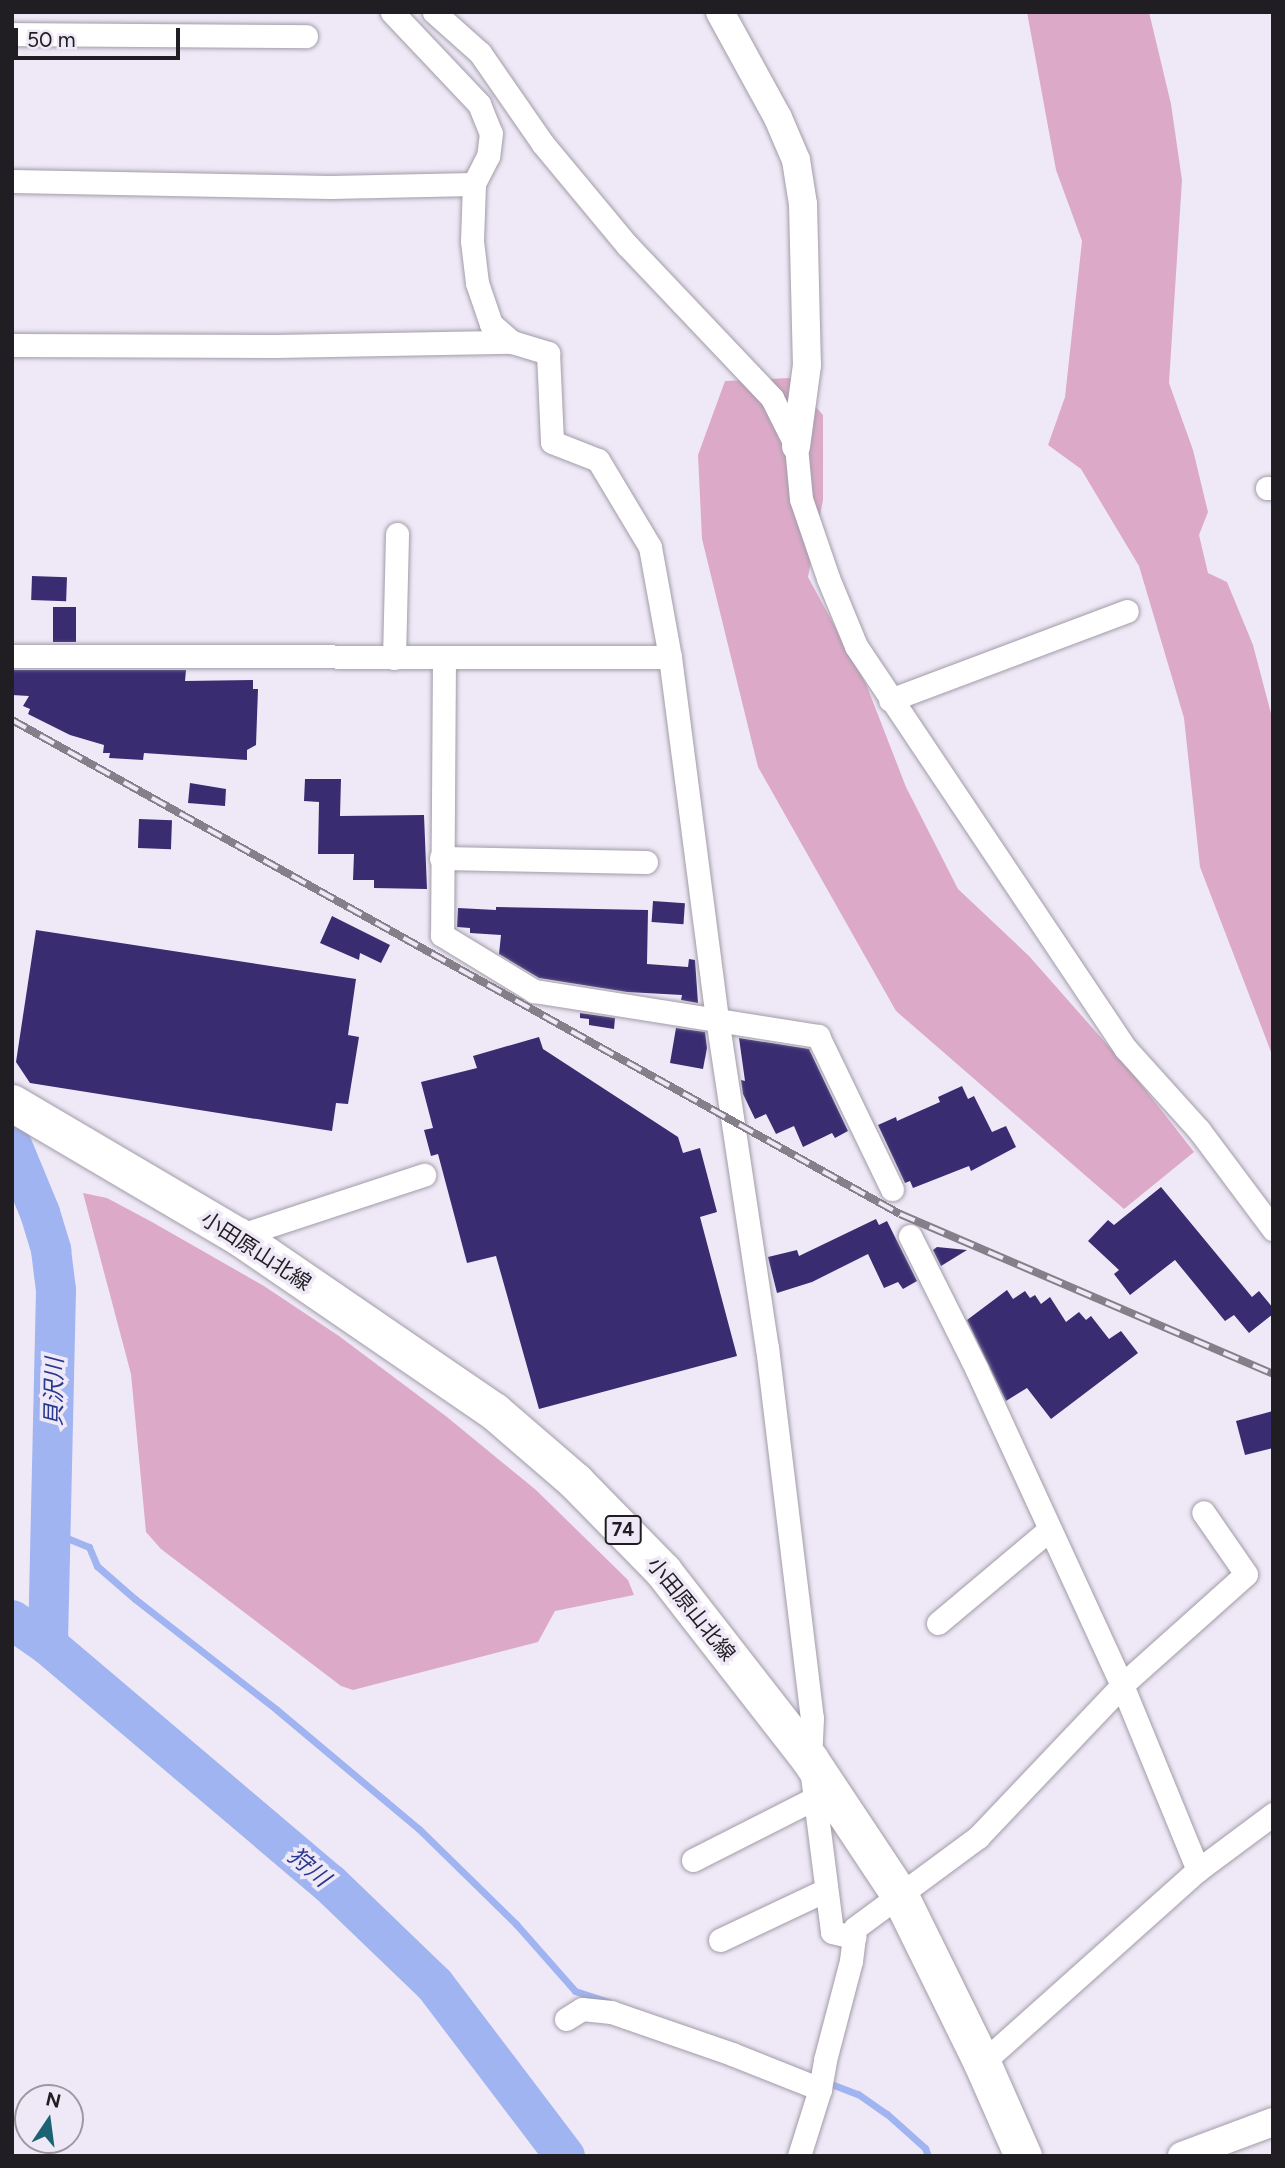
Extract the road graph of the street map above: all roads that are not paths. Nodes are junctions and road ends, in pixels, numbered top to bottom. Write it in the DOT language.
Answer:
graph roads {
  1 [pos="392,12"];
  2 [pos="434,12"];
  3 [pos="720,12"];
  4 [pos="12,34"];
  5 [pos="306,36"];
  6 [pos="12,181"];
  7 [pos="474,184"];
  8 [pos="512,342"];
  9 [pos="12,345"];
  10 [pos="796,446"];
  11 [pos="397,534"];
  12 [pos="1127,611"];
  13 [pos="12,656"];
  14 [pos="670,657"];
  15 [pos="394,658"];
  16 [pos="444,659"];
  17 [pos="890,700"];
  18 [pos="441,858"];
  19 [pos="646,862"];
  20 [pos="717,1018"];
  21 [pos="12,1103"];
  22 [pos="424,1175"];
  23 [pos="892,1189"];
  24 [pos="1273,1228"];
  25 [pos="238,1236"];
  26 [pos="910,1236"];
  27 [pos="1203,1512"];
  28 [pos="1050,1529"];
  29 [pos="937,1623"];
  30 [pos="1122,1685"];
  31 [pos="810,1760"];
  32 [pos="814,1798"];
  33 [pos="1273,1814"];
  34 [pos="693,1860"];
  35 [pos="1198,1870"];
  36 [pos="826,1890"];
  37 [pos="899,1894"];
  38 [pos="854,1937"];
  39 [pos="720,1940"];
  40 [pos="566,2019"];
  41 [pos="982,2063"];
  42 [pos="820,2090"];
  43 [pos="1273,2122"];
  44 [pos="799,2156"];
  45 [pos="1023,2156"];
  46 [pos="1182,2156"];
  1 -- 7 [label="street"];
  2 -- 10 [label="street"];
  3 -- 10 [label="street"];
  4 -- 5 [label="street"];
  6 -- 7 [label="street"];
  7 -- 8 [label="street"];
  8 -- 9 [label="street"];
  8 -- 14 [label="street"];
  10 -- 17 [label="street"];
  11 -- 15 [label="street"];
  12 -- 17 [label="street"];
  13 -- 15 [label="street"];
  14 -- 16 [label="street"];
  14 -- 20 [label="street"];
  15 -- 16 [label="street"];
  16 -- 18 [label="street"];
  17 -- 24 [label="street"];
  18 -- 19 [label="street"];
  18 -- 20 [label="street"];
  20 -- 23 [label="street"];
  20 -- 31 [label="street"];
  21 -- 25 [label="main road, 小田原山北線 / 74"];
  22 -- 25 [label="street"];
  25 -- 31 [label="main road, 小田原山北線 / 74"];
  26 -- 28 [label="street"];
  27 -- 30 [label="street"];
  28 -- 29 [label="street"];
  28 -- 30 [label="street"];
  30 -- 35 [label="street"];
  30 -- 37 [label="street"];
  31 -- 32 [label="street"];
  31 -- 37 [label="main road, 小田原山北線 / 74"];
  32 -- 34 [label="street"];
  32 -- 36 [label="street"];
  33 -- 35 [label="street"];
  35 -- 41 [label="street"];
  36 -- 38 [label="street"];
  36 -- 39 [label="street"];
  37 -- 38 [label="street"];
  37 -- 41 [label="main road, 小田原山北線 / 74"];
  38 -- 42 [label="street"];
  40 -- 42 [label="street"];
  41 -- 45 [label="main road, 小田原山北線 / 74"];
  42 -- 44 [label="street"];
  43 -- 46 [label="street"];
}
